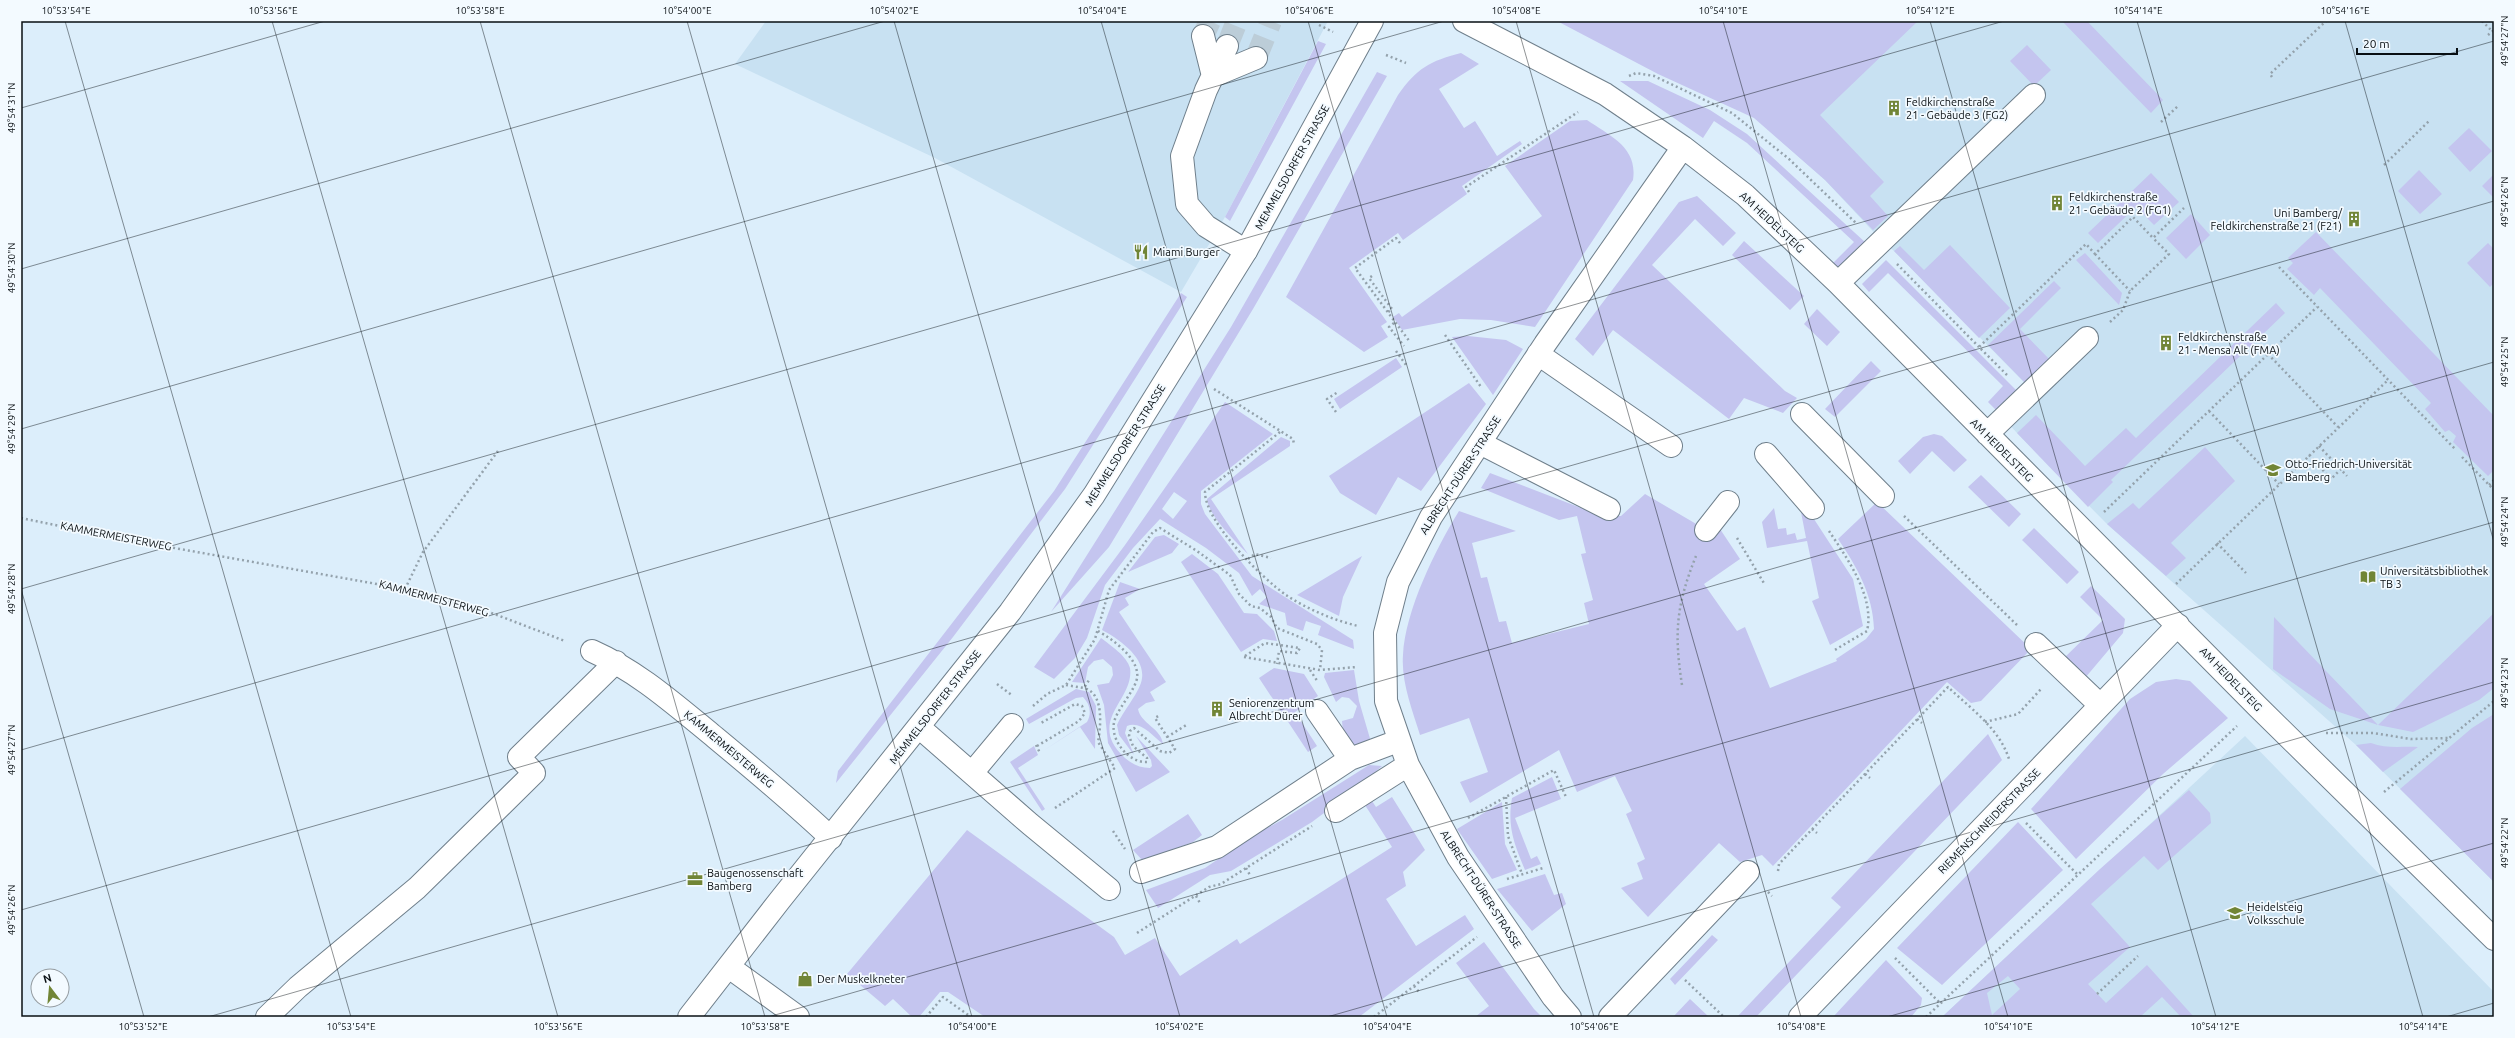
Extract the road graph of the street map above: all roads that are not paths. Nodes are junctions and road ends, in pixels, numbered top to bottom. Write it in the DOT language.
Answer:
graph roads {
  1 [pos="1372,21"];
  2 [pos="1464,21"];
  3 [pos="1203,36"];
  4 [pos="1227,46"];
  5 [pos="1256,58"];
  6 [pos="1213,76"];
  7 [pos="2034,95"];
  8 [pos="1683,147"];
  9 [pos="1246,251"];
  10 [pos="1838,283"];
  11 [pos="2087,338"];
  12 [pos="1538,354"];
  13 [pos="1802,414"];
  14 [pos="1987,434"];
  15 [pos="1480,443"];
  16 [pos="1671,446"];
  17 [pos="1766,454"];
  18 [pos="1883,496"];
  19 [pos="1724,507"];
  20 [pos="1812,508"];
  21 [pos="1608,509"];
  22 [pos="1706,530"];
  23 [pos="2178,625"];
  24 [pos="2036,644"];
  25 [pos="592,651"];
  26 [pos="616,662"];
  27 [pos="2100,705"];
  28 [pos="1318,711"];
  29 [pos="1012,725"];
  30 [pos="920,728"];
  31 [pos="1398,741"];
  32 [pos="1350,759"];
  33 [pos="1408,765"];
  34 [pos="972,773"];
  35 [pos="1336,810"];
  36 [pos="831,838"];
  37 [pos="1141,872"];
  38 [pos="1748,872"];
  39 [pos="1109,889"];
  40 [pos="2494,939"];
  41 [pos="729,967"];
  42 [pos="267,1017"];
  43 [pos="689,1017"];
  44 [pos="798,1017"];
  45 [pos="1570,1017"];
  46 [pos="1610,1017"];
  47 [pos="1800,1017"];
  1 -- 9 [label="street, MEMMELSDORFER STRASSE"];
  2 -- 8 [label="street, AM HEIDELSTEIG"];
  3 -- 6 [label="street"];
  4 -- 6 [label="street"];
  5 -- 6 [label="street"];
  6 -- 9 [label="street"];
  7 -- 10 [label="street"];
  8 -- 10 [label="street, AM HEIDELSTEIG"];
  8 -- 12 [label="street, ALBRECHT-DÜRER-STRASSE"];
  9 -- 30 [label="street, MEMMELSDORFER STRASSE"];
  10 -- 14 [label="street, AM HEIDELSTEIG"];
  11 -- 14 [label="street"];
  12 -- 15 [label="street, ALBRECHT-DÜRER-STRASSE"];
  12 -- 16 [label="street"];
  13 -- 18 [label="street"];
  14 -- 23 [label="street, AM HEIDELSTEIG"];
  15 -- 21 [label="street"];
  15 -- 31 [label="street, ALBRECHT-DÜRER-STRASSE"];
  17 -- 20 [label="street"];
  19 -- 22 [label="street"];
  23 -- 27 [label="street, RIEMENSCHNEIDERSTRASSE"];
  23 -- 40 [label="street, AM HEIDELSTEIG"];
  24 -- 27 [label="street"];
  25 -- 26 [label="street, KAMMERMEISTERWEG"];
  26 -- 36 [label="street, KAMMERMEISTERWEG"];
  26 -- 42 [label="street"];
  27 -- 47 [label="street, RIEMENSCHNEIDERSTRASSE"];
  28 -- 32 [label="street"];
  29 -- 34 [label="street"];
  30 -- 34 [label="street"];
  30 -- 36 [label="street, MEMMELSDORFER STRASSE"];
  31 -- 32 [label="street"];
  31 -- 33 [label="street, ALBRECHT-DÜRER-STRASSE"];
  32 -- 37 [label="street"];
  33 -- 35 [label="street"];
  33 -- 45 [label="street, ALBRECHT-DÜRER-STRASSE"];
  34 -- 39 [label="street"];
  36 -- 41 [label="street, MEMMELSDORFER STRASSE"];
  38 -- 46 [label="street"];
  41 -- 43 [label="street, MEMMELSDORFER STRASSE"];
  41 -- 44 [label="street"];
}
